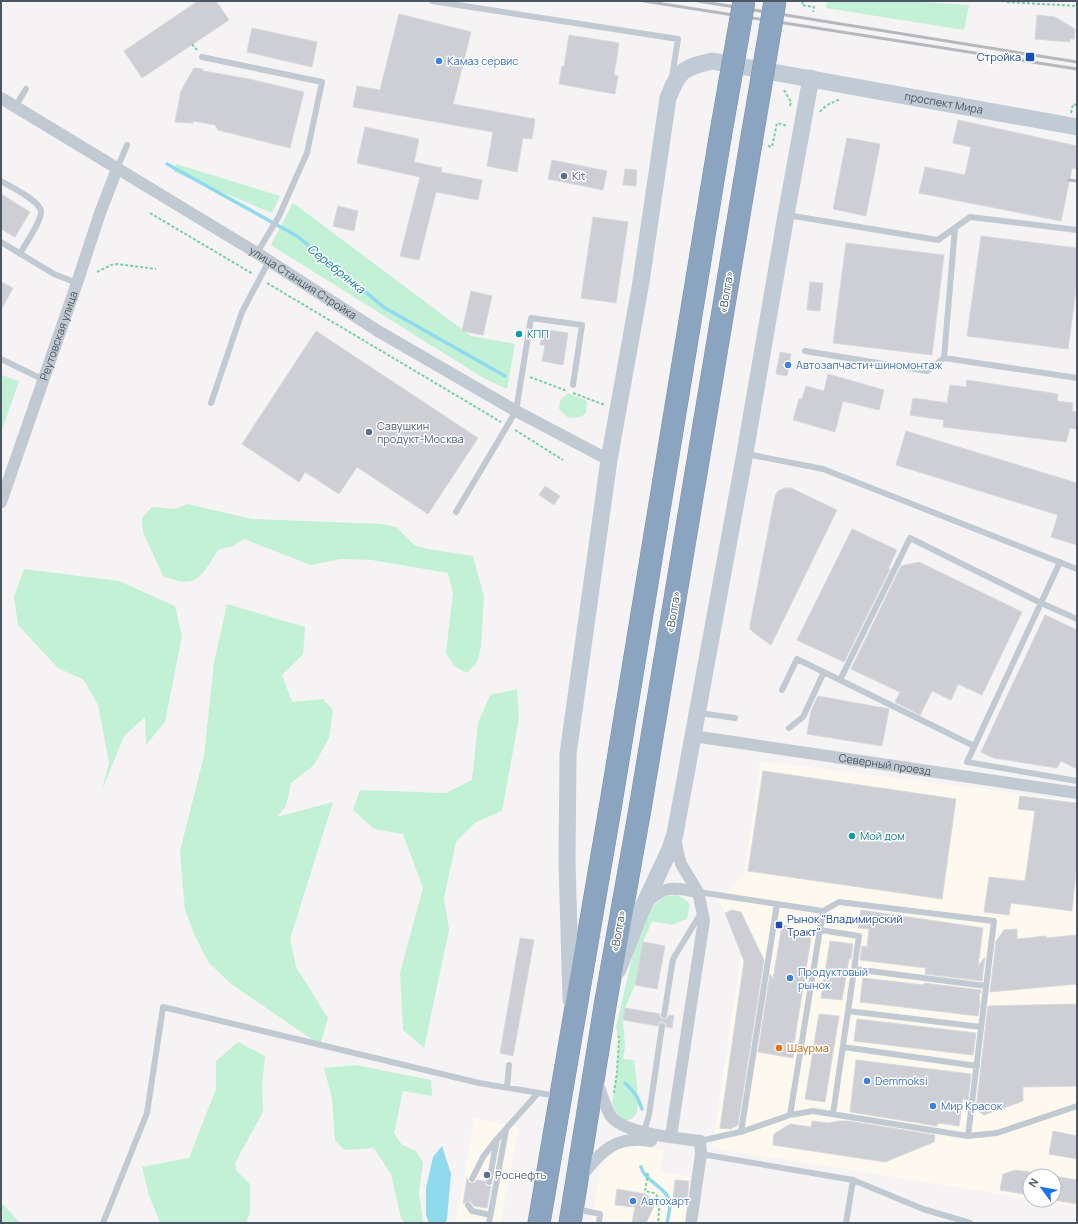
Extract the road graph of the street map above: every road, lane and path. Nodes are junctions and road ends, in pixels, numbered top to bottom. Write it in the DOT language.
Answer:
graph roads {
  1 [pos="432,1"];
  2 [pos="744,1"];
  3 [pos="775,1"];
  4 [pos="803,1"];
  5 [pos="1007,2"];
  6 [pos="1077,6"];
  7 [pos="813,12"];
  8 [pos="202,57"];
  9 [pos="811,78"];
  10 [pos="26,89"];
  11 [pos="784,90"];
  12 [pos="1,98"];
  13 [pos="668,98"];
  14 [pos="1073,104"];
  15 [pos="1077,105"];
  16 [pos="15,107"];
  17 [pos="790,110"];
  18 [pos="789,126"];
  19 [pos="1077,127"];
  20 [pos="127,145"];
  21 [pos="758,145"];
  22 [pos="117,169"];
  23 [pos="1,181"];
  24 [pos="150,213"];
  25 [pos="786,215"];
  26 [pos="956,228"];
  27 [pos="1077,230"];
  28 [pos="1,242"];
  29 [pos="256,253"];
  30 [pos="20,254"];
  31 [pos="269,261"];
  32 [pos="156,269"];
  33 [pos="97,272"];
  34 [pos="260,278"];
  35 [pos="77,283"];
  36 [pos="805,351"];
  37 [pos="944,358"];
  38 [pos="1,359"];
  39 [pos="1077,378"];
  40 [pos="44,380"];
  41 [pos="573,385"];
  42 [pos="211,403"];
  43 [pos="516,411"];
  44 [pos="507,425"];
  45 [pos="745,453"];
  46 [pos="563,460"];
  47 [pos="609,460"];
  48 [pos="1,502"];
  49 [pos="456,512"];
  50 [pos="1060,562"];
  51 [pos="1077,569"];
  52 [pos="1041,603"];
  53 [pos="1077,619"];
  54 [pos="824,672"];
  55 [pos="840,680"];
  56 [pos="782,690"];
  57 [pos="698,713"];
  58 [pos="735,718"];
  59 [pos="789,728"];
  60 [pos="694,736"];
  61 [pos="974,746"];
  62 [pos="1077,780"];
  63 [pos="1077,793"];
  64 [pos="675,834"];
  65 [pos="698,892"];
  66 [pos="777,904"];
  67 [pos="644,907"];
  68 [pos="823,911"];
  69 [pos="702,912"];
  70 [pos="820,930"];
  71 [pos="854,969"];
  72 [pos="986,986"];
  73 [pos="606,1000"];
  74 [pos="848,1011"];
  75 [pos="664,1014"];
  76 [pos="662,1026"];
  77 [pos="981,1027"];
  78 [pos="572,1034"];
  79 [pos="843,1047"];
  80 [pos="509,1066"];
  81 [pos="977,1066"];
  82 [pos="594,1073"];
  83 [pos="507,1088"];
  84 [pos="538,1093"];
  85 [pos="561,1097"];
  86 [pos="1077,1106"];
  87 [pos="833,1114"];
  88 [pos="790,1115"];
  89 [pos="506,1130"];
  90 [pos="644,1132"];
  91 [pos="741,1132"];
  92 [pos="671,1136"];
  93 [pos="968,1136"];
  94 [pos="497,1139"];
  95 [pos="701,1148"];
  96 [pos="648,1172"];
  97 [pos="472,1179"];
  98 [pos="853,1180"];
  99 [pos="489,1182"];
  100 [pos="575,1184"];
  101 [pos="468,1205"];
  102 [pos="571,1216"];
  103 [pos="489,1222"];
  104 [pos="103,1223"];
  105 [pos="540,1223"];
  106 [pos="599,1223"];
  107 [pos="658,1223"];
  108 [pos="691,1223"];
  109 [pos="846,1223"];
  110 [pos="970,1223"];
  1 -- 13 [label="lane"];
  2 -- 78 [label="highway, bridge"];
  3 -- 21 [label="highway, «Волга», bridge"];
  4 -- 7 [label="path"];
  5 -- 6 [label="path"];
  8 -- 29 [label="lane"];
  9 -- 13 [label="street, проспект Мира"];
  9 -- 19 [label="street, проспект Мира"];
  9 -- 25 [label="street"];
  10 -- 16 [label="lane"];
  11 -- 17 [label="path"];
  12 -- 16 [label="street, улица Станция Стройка"];
  13 -- 47 [label="street, проспект Мира"];
  14 -- 15 [label="path"];
  16 -- 22 [label="street, улица Станция Стройка"];
  18 -- 21 [label="path"];
  20 -- 22 [label="lane"];
  21 -- 73 [label="highway, «Волга»"];
  22 -- 29 [label="street, улица Станция Стройка"];
  22 -- 35 [label="street, Реутовская улица"];
  23 -- 30 [label="lane"];
  24 -- 34 [label="path"];
  25 -- 26 [label="lane"];
  25 -- 45 [label="street"];
  26 -- 27 [label="lane"];
  26 -- 37 [label="lane"];
  28 -- 30 [label="lane"];
  29 -- 31 [label="street, улица Станция Стройка"];
  30 -- 35 [label="lane"];
  31 -- 34 [label="lane"];
  31 -- 43 [label="street, улица Станция Стройка"];
  32 -- 33 [label="path"];
  34 -- 42 [label="lane"];
  34 -- 44 [label="path"];
  35 -- 40 [label="street, Реутовская улица"];
  36 -- 37 [label="lane"];
  37 -- 39 [label="lane"];
  38 -- 40 [label="lane"];
  40 -- 48 [label="street, Реутовская улица"];
  41 -- 43 [label="lane"];
  43 -- 44 [label="lane"];
  43 -- 47 [label="street, улица Станция Стройка"];
  44 -- 46 [label="path"];
  44 -- 49 [label="lane"];
  45 -- 50 [label="lane"];
  45 -- 57 [label="street"];
  47 -- 78 [label="street, проспект Мира"];
  50 -- 51 [label="lane"];
  50 -- 52 [label="lane"];
  52 -- 53 [label="lane"];
  52 -- 55 [label="lane"];
  52 -- 61 [label="lane"];
  54 -- 55 [label="lane"];
  54 -- 56 [label="lane"];
  54 -- 59 [label="lane"];
  55 -- 61 [label="lane"];
  57 -- 58 [label="lane"];
  57 -- 60 [label="street"];
  60 -- 63 [label="street, Северный проезд"];
  60 -- 64 [label="street"];
  61 -- 62 [label="lane"];
  64 -- 65 [label="street"];
  64 -- 67 [label="street"];
  65 -- 66 [label="lane"];
  65 -- 67 [label="street"];
  65 -- 69 [label="street"];
  66 -- 68 [label="lane"];
  66 -- 91 [label="lane"];
  67 -- 73 [label="street"];
  68 -- 70 [label="lane"];
  68 -- 72 [label="lane"];
  69 -- 75 [label="lane"];
  69 -- 92 [label="street"];
  70 -- 71 [label="lane"];
  70 -- 88 [label="lane"];
  71 -- 72 [label="lane"];
  71 -- 74 [label="lane"];
  72 -- 77 [label="lane"];
  73 -- 82 [label="highway, «Волга»"];
  74 -- 77 [label="lane"];
  74 -- 79 [label="lane"];
  76 -- 90 [label="lane"];
  77 -- 81 [label="lane"];
  78 -- 85 [label="highway"];
  79 -- 81 [label="lane"];
  79 -- 87 [label="lane"];
  80 -- 83 [label="lane"];
  81 -- 93 [label="lane"];
  82 -- 90 [label="street"];
  82 -- 100 [label="highway, «Волга»"];
  83 -- 84 [label="lane"];
  83 -- 104 [label="lane"];
  84 -- 85 [label="lane"];
  84 -- 89 [label="lane"];
  85 -- 105 [label="highway"];
  86 -- 93 [label="lane"];
  87 -- 88 [label="lane"];
  87 -- 93 [label="lane"];
  88 -- 91 [label="lane"];
  89 -- 94 [label="lane"];
  89 -- 103 [label="lane"];
  90 -- 92 [label="street"];
  91 -- 95 [label="lane"];
  92 -- 95 [label="street"];
  94 -- 97 [label="lane"];
  94 -- 99 [label="lane"];
  95 -- 98 [label="lane"];
  95 -- 100 [label="street"];
  95 -- 108 [label="street"];
  96 -- 107 [label="path"];
  98 -- 109 [label="lane"];
  98 -- 110 [label="lane"];
  100 -- 102 [label="highway, «Волга»"];
  101 -- 103 [label="lane"];
  102 -- 106 [label="lane"];
}
